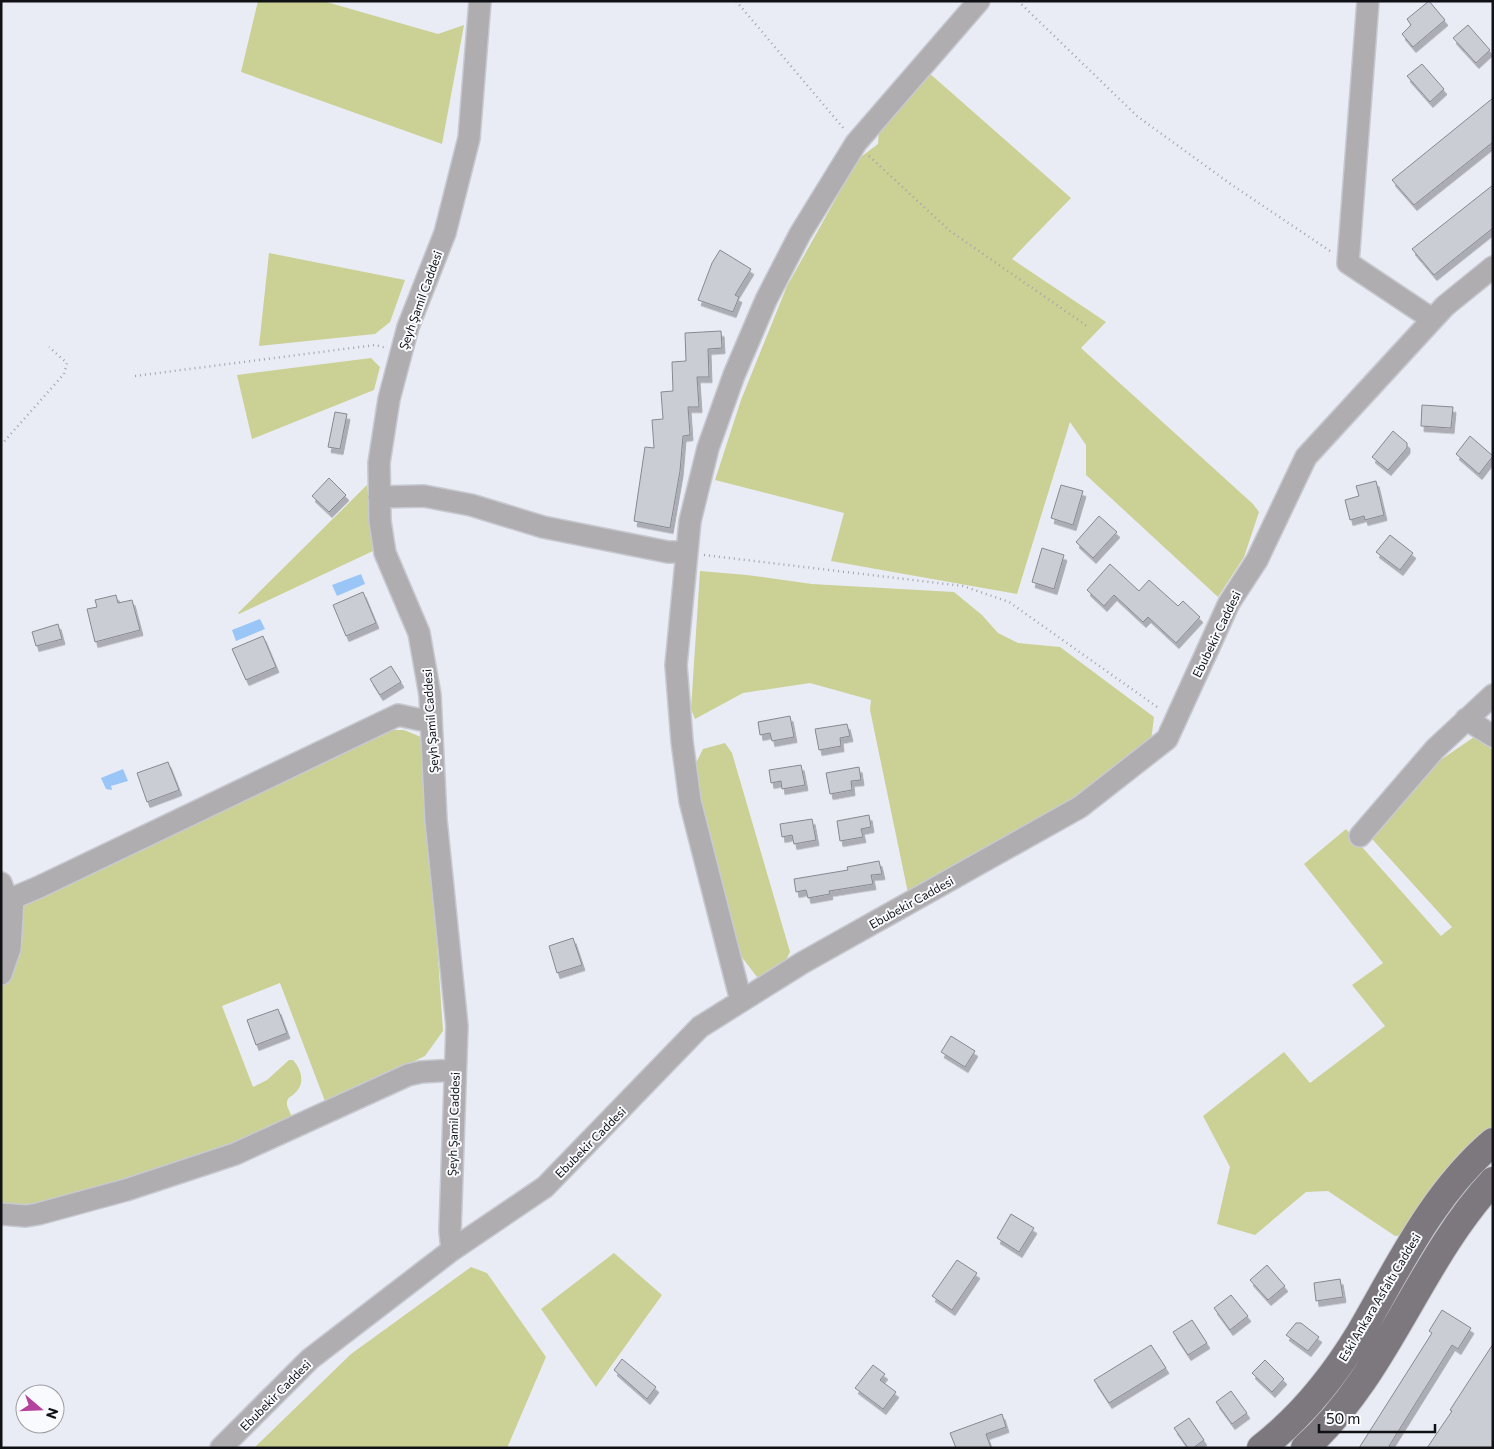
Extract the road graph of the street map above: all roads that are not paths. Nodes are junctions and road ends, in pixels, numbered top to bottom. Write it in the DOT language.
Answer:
graph roads {
  1 [pos="480,1"];
  2 [pos="979,1"];
  3 [pos="1368,1"];
  4 [pos="1493,267"];
  5 [pos="1432,319"];
  6 [pos="379,497"];
  7 [pos="686,552"];
  8 [pos="1493,696"];
  9 [pos="1466,719"];
  10 [pos="431,722"];
  11 [pos="1493,736"];
  12 [pos="1360,836"];
  13 [pos="7,891"];
  14 [pos="1,974"];
  15 [pos="741,1001"];
  16 [pos="455,1070"];
  17 [pos="1493,1142"];
  18 [pos="1493,1181"];
  19 [pos="1,1214"];
  20 [pos="452,1250"];
  21 [pos="221,1448"];
  22 [pos="1260,1448"];
  23 [pos="1305,1448"];
  1 -- 6 [label="street, Şeyh Şamil Caddesi"];
  2 -- 7 [label="street"];
  3 -- 5 [label="street"];
  4 -- 5 [label="street, Ebubekir Caddesi"];
  5 -- 15 [label="street, Ebubekir Caddesi"];
  6 -- 7 [label="street"];
  6 -- 10 [label="street, Şeyh Şamil Caddesi"];
  7 -- 15 [label="street"];
  8 -- 9 [label="street"];
  9 -- 11 [label="street"];
  9 -- 12 [label="street"];
  10 -- 13 [label="street"];
  10 -- 16 [label="street, Şeyh Şamil Caddesi"];
  13 -- 14 [label="street"];
  15 -- 20 [label="street, Ebubekir Caddesi"];
  16 -- 19 [label="street"];
  16 -- 20 [label="street, Şeyh Şamil Caddesi"];
  17 -- 22 [label="main road, Eski Ankara Asfaltı Caddesi"];
  18 -- 23 [label="main road"];
  20 -- 21 [label="street, Ebubekir Caddesi"];
}
